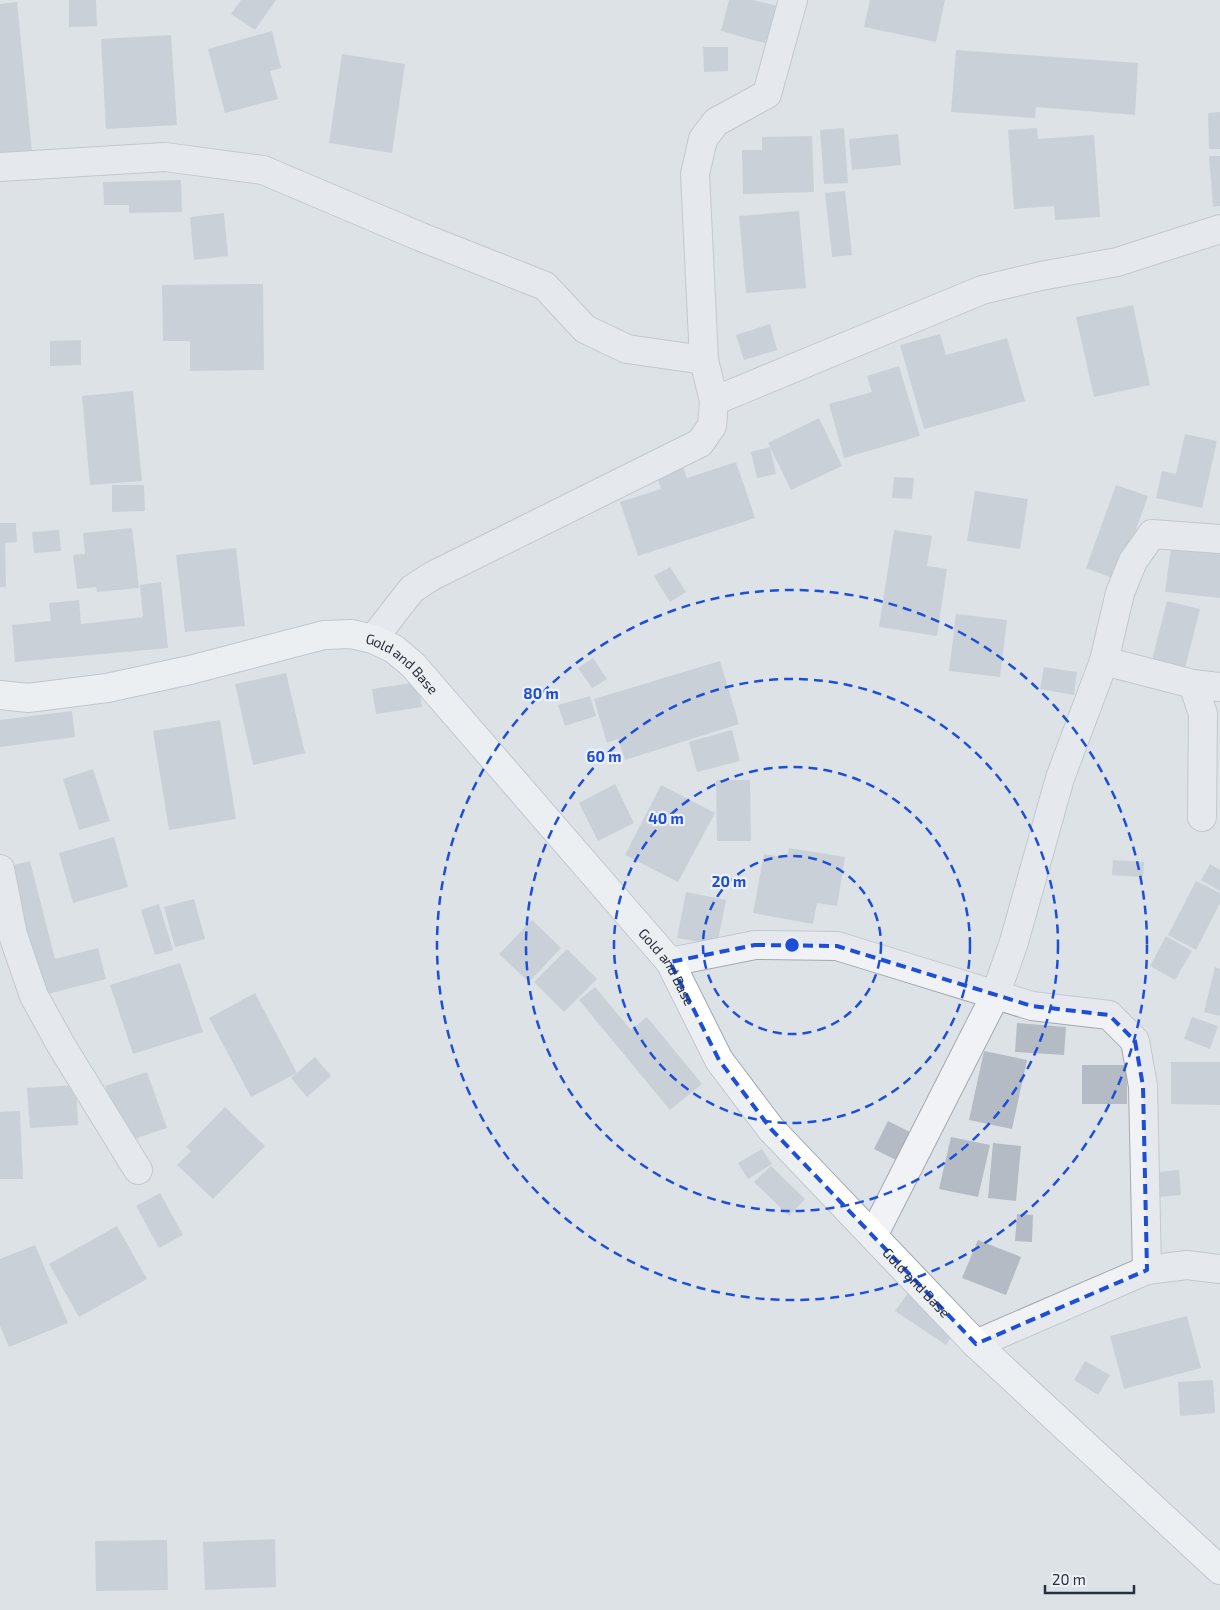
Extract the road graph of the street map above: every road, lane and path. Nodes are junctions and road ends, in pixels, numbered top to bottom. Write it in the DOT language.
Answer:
graph roads {
  1 [pos="793,0"];
  2 [pos="0,167"];
  3 [pos="1220,229"];
  4 [pos="704,360"];
  5 [pos="714,401"];
  6 [pos="1220,539"];
  7 [pos="373,639"];
  8 [pos="1104,661"];
  9 [pos="1193,684"];
  10 [pos="1220,687"];
  11 [pos="0,695"];
  12 [pos="1202,817"];
  13 [pos="0,869"];
  14 [pos="670,962"];
  15 [pos="996,996"];
  16 [pos="138,1170"];
  17 [pos="873,1236"];
  18 [pos="1220,1269"];
  19 [pos="1147,1270"];
  20 [pos="976,1344"];
  21 [pos="1220,1570"];
  1 -- 4 [label="street"];
  2 -- 4 [label="street"];
  3 -- 5 [label="street"];
  4 -- 5 [label="street"];
  5 -- 7 [label="street"];
  6 -- 8 [label="street"];
  7 -- 11 [label="main road, Gold and Base"];
  7 -- 14 [label="main road, Gold and Base"];
  8 -- 9 [label="street"];
  8 -- 15 [label="street"];
  9 -- 10 [label="street"];
  9 -- 12 [label="street"];
  13 -- 16 [label="street"];
  14 -- 15 [label="street"];
  14 -- 17 [label="main road, Gold and Base"];
  15 -- 17 [label="street"];
  15 -- 19 [label="street"];
  17 -- 20 [label="main road, Gold and Base"];
  18 -- 19 [label="street"];
  19 -- 20 [label="street"];
  20 -- 21 [label="main road, Gold and Base"];
}
